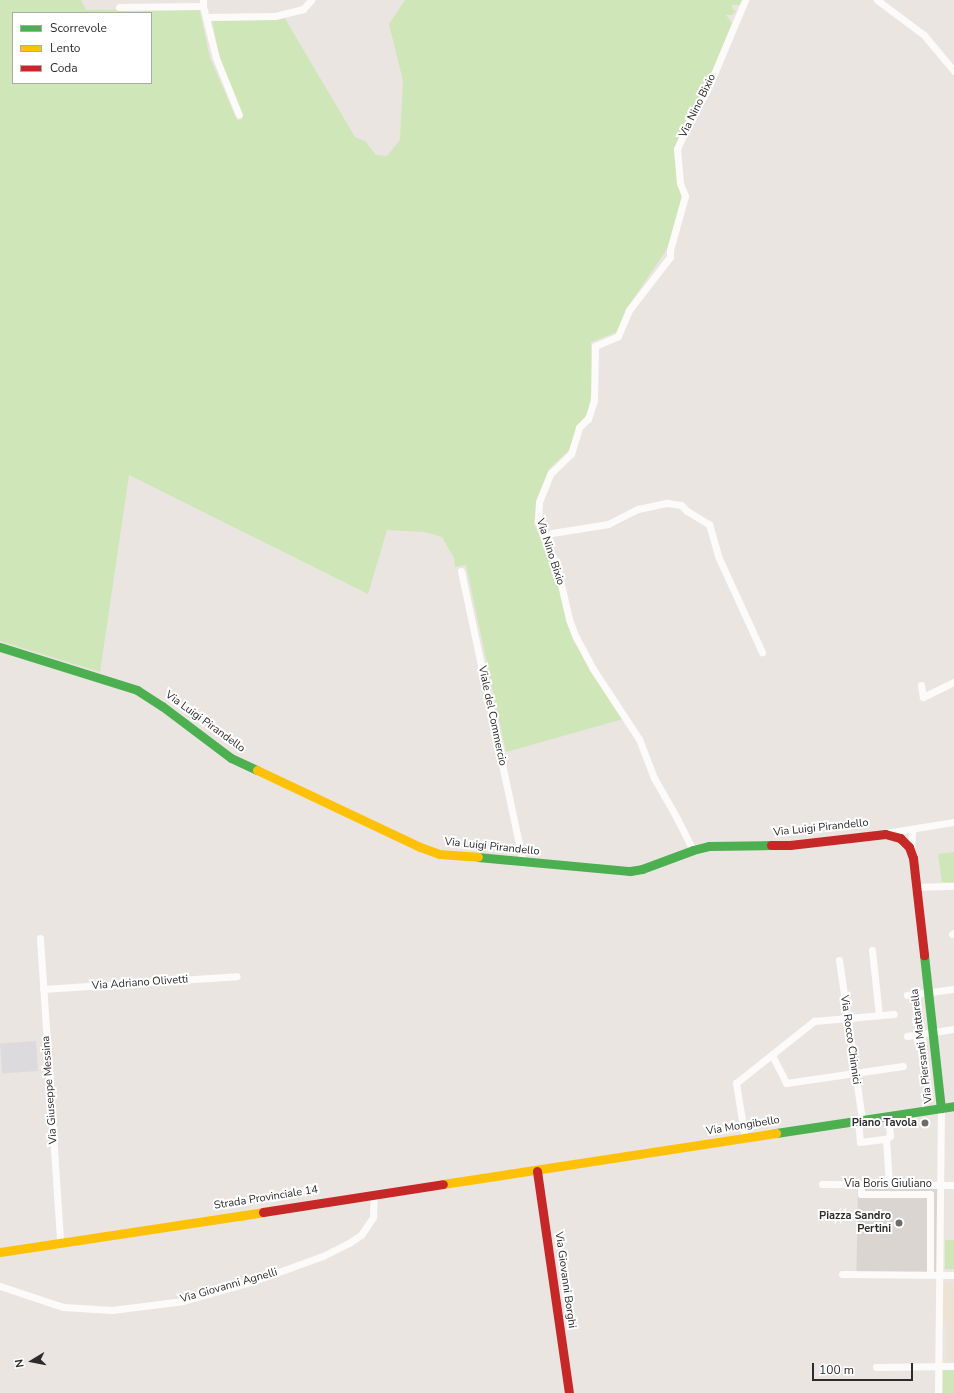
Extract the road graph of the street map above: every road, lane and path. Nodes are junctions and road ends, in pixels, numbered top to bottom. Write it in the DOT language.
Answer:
graph roads {
  1 [pos="310,0"];
  2 [pos="745,0"];
  3 [pos="877,0"];
  4 [pos="203,3"];
  5 [pos="119,7"];
  6 [pos="206,17"];
  7 [pos="954,71"];
  8 [pos="239,115"];
  9 [pos="544,537"];
  10 [pos="461,571"];
  11 [pos="0,647"];
  12 [pos="762,652"];
  13 [pos="954,682"];
  14 [pos="921,684"];
  15 [pos="954,822"];
  16 [pos="912,829"];
  17 [pos="885,834"];
  18 [pos="692,850"];
  19 [pos="911,851"];
  20 [pos="523,862"];
  21 [pos="954,886"];
  22 [pos="916,887"];
  23 [pos="40,938"];
  24 [pos="872,950"];
  25 [pos="839,960"];
  26 [pos="237,976"];
  27 [pos="43,989"];
  28 [pos="954,989"];
  29 [pos="927,993"];
  30 [pos="907,995"];
  31 [pos="894,1014"];
  32 [pos="880,1015"];
  33 [pos="847,1018"];
  34 [pos="954,1029"];
  35 [pos="932,1033"];
  36 [pos="907,1036"];
  37 [pos="772,1055"];
  38 [pos="903,1066"];
  39 [pos="855,1073"];
  40 [pos="954,1106"];
  41 [pos="941,1108"];
  42 [pos="888,1116"];
  43 [pos="860,1120"];
  44 [pos="745,1138"];
  45 [pos="886,1139"];
  46 [pos="536,1170"];
  47 [pos="822,1184"];
  48 [pos="861,1184"];
  49 [pos="889,1184"];
  50 [pos="940,1184"];
  51 [pos="954,1185"];
  52 [pos="374,1194"];
  53 [pos="60,1243"];
  54 [pos="0,1252"];
  55 [pos="842,1274"];
  56 [pos="930,1274"];
  57 [pos="939,1274"];
  58 [pos="954,1275"];
  59 [pos="0,1286"];
  60 [pos="938,1366"];
  61 [pos="954,1366"];
  62 [pos="876,1367"];
  63 [pos="569,1393"];
  64 [pos="938,1393"];
  1 -- 6 [label="street"];
  2 -- 9 [label="street, Via Nino Bixio"];
  3 -- 7 [label="street"];
  4 -- 5 [label="street"];
  4 -- 6 [label="street"];
  6 -- 8 [label="street"];
  9 -- 12 [label="street"];
  9 -- 18 [label="street, Via Nino Bixio"];
  10 -- 20 [label="street, Viale del Commercio"];
  11 -- 20 [label="street, Via Luigi Pirandello"];
  13 -- 14 [label="street"];
  15 -- 16 [label="street, Via Luigi Pirandello"];
  16 -- 17 [label="street, Via Luigi Pirandello"];
  16 -- 19 [label="street"];
  17 -- 18 [label="street, Via Luigi Pirandello"];
  17 -- 19 [label="street"];
  18 -- 20 [label="street, Via Luigi Pirandello"];
  19 -- 22 [label="street, Via Piersanti Mattarella"];
  21 -- 22 [label="street"];
  22 -- 29 [label="street, Via Piersanti Mattarella"];
  23 -- 27 [label="street, Via Giuseppe Messina"];
  24 -- 32 [label="street"];
  25 -- 33 [label="street, Via Rocco Chinnici"];
  26 -- 27 [label="street, Via Adriano Olivetti"];
  27 -- 53 [label="street, Via Giuseppe Messina"];
  28 -- 29 [label="street"];
  29 -- 30 [label="street"];
  29 -- 35 [label="street, Via Piersanti Mattarella"];
  31 -- 32 [label="street"];
  32 -- 33 [label="street"];
  33 -- 37 [label="street"];
  33 -- 39 [label="street, Via Rocco Chinnici"];
  34 -- 35 [label="street"];
  35 -- 36 [label="street"];
  35 -- 41 [label="street, Via Piersanti Mattarella"];
  37 -- 39 [label="street"];
  37 -- 44 [label="street"];
  38 -- 39 [label="street"];
  39 -- 43 [label="street, Via Rocco Chinnici"];
  40 -- 41 [label="street, Via Mongibello"];
  41 -- 42 [label="street, Via Mongibello"];
  41 -- 50 [label="street, Via Piersanti Mattarella"];
  42 -- 43 [label="street, Via Mongibello"];
  42 -- 45 [label="street"];
  43 -- 44 [label="street, Via Mongibello"];
  43 -- 45 [label="street, Via Rocco Chinnici"];
  44 -- 46 [label="street, Via Mongibello"];
  45 -- 49 [label="street"];
  46 -- 52 [label="street, Strada Provinciale 14"];
  46 -- 63 [label="street, Via Giovanni Borghi"];
  47 -- 48 [label="street, Via Boris Giuliano"];
  48 -- 49 [label="street, Via Boris Giuliano"];
  48 -- 56 [label="street"];
  49 -- 50 [label="street, Via Boris Giuliano"];
  50 -- 51 [label="street, Via Boris Giuliano"];
  50 -- 57 [label="street, Via Piersanti Mattarella"];
  52 -- 53 [label="street, Strada Provinciale 14"];
  52 -- 59 [label="street, Via Giovanni Agnelli"];
  53 -- 54 [label="street, Strada Provinciale 14"];
  55 -- 56 [label="street"];
  56 -- 57 [label="street"];
  57 -- 58 [label="street"];
  57 -- 60 [label="street, Via Piersanti Mattarella"];
  60 -- 61 [label="street"];
  60 -- 62 [label="street"];
  60 -- 64 [label="street, Via Piersanti Mattarella"];
}
